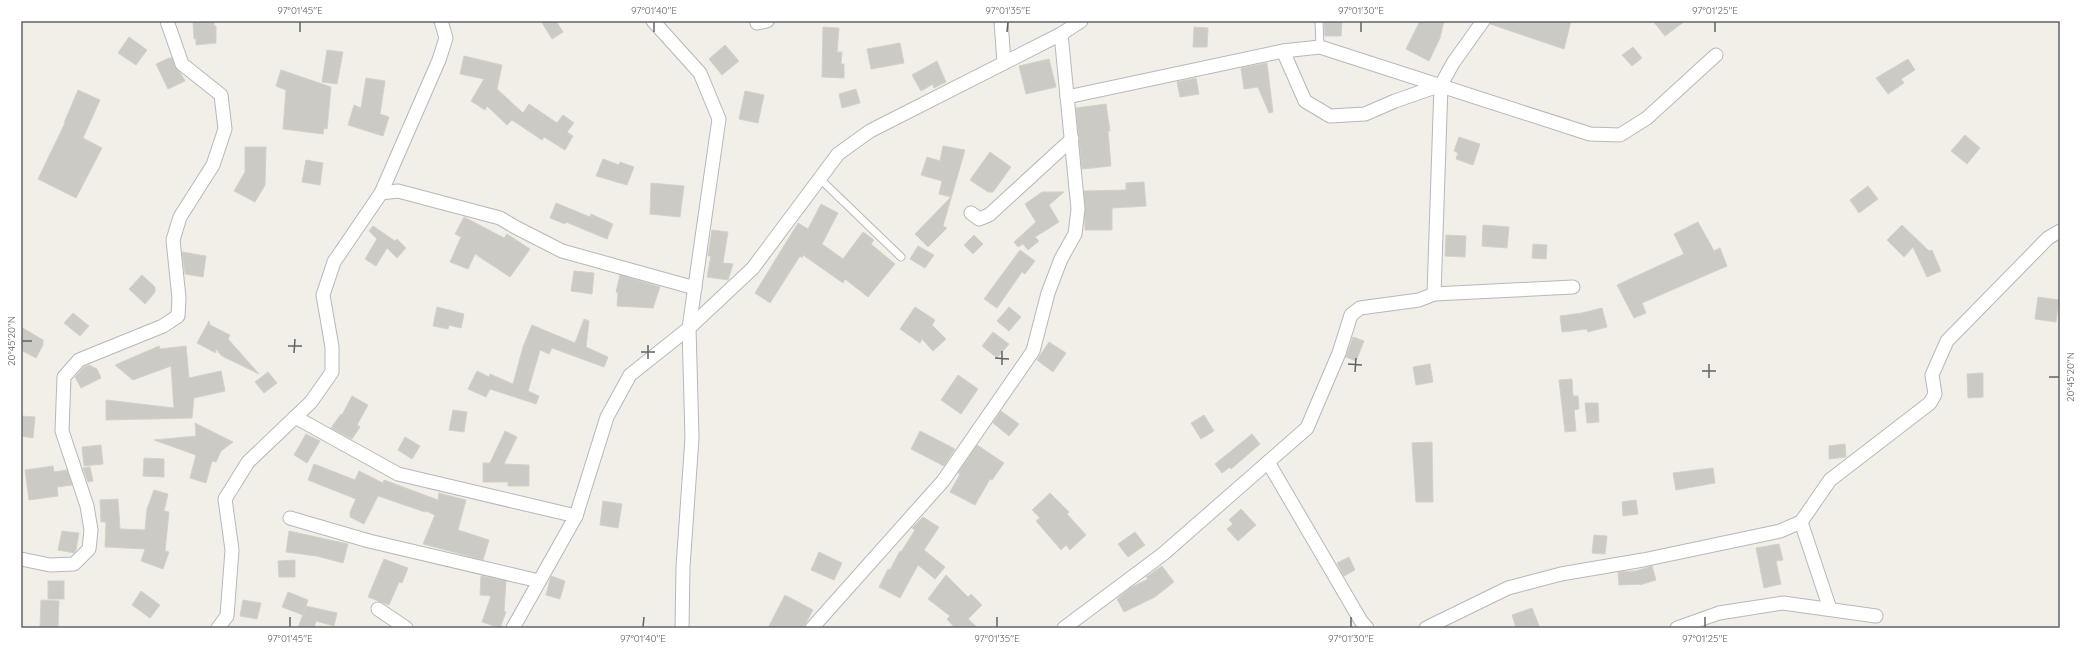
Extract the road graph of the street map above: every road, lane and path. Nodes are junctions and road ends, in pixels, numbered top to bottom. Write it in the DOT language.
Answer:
graph roads {
  1 [pos="167,21"];
  2 [pos="441,21"];
  3 [pos="653,21"];
  4 [pos="1001,21"];
  5 [pos="1081,21"];
  6 [pos="1319,21"];
  7 [pos="1483,21"];
  8 [pos="1061,34"];
  9 [pos="1320,47"];
  10 [pos="1283,51"];
  11 [pos="1716,55"];
  12 [pos="1004,63"];
  13 [pos="1441,85"];
  14 [pos="1067,97"];
  15 [pos="1072,139"];
  16 [pos="819,178"];
  17 [pos="381,193"];
  18 [pos="971,213"];
  19 [pos="2060,231"];
  20 [pos="901,257"];
  21 [pos="1573,287"];
  22 [pos="695,288"];
  23 [pos="1434,294"];
  24 [pos="689,328"];
  25 [pos="295,417"];
  26 [pos="1268,462"];
  27 [pos="576,516"];
  28 [pos="290,518"];
  29 [pos="1801,522"];
  30 [pos="21,559"];
  31 [pos="539,581"];
  32 [pos="378,609"];
  33 [pos="1830,609"];
  34 [pos="1876,616"];
  35 [pos="218,628"];
  36 [pos="406,628"];
  37 [pos="513,628"];
  38 [pos="682,628"];
  39 [pos="812,628"];
  40 [pos="1064,628"];
  41 [pos="1367,628"];
  42 [pos="1426,628"];
  43 [pos="1677,628"];
  1 -- 30 [label="street"];
  2 -- 17 [label="street"];
  3 -- 22 [label="street"];
  4 -- 12 [label="street"];
  5 -- 8 [label="street"];
  6 -- 9 [label="lane"];
  7 -- 13 [label="street"];
  8 -- 12 [label="street"];
  8 -- 14 [label="street"];
  9 -- 10 [label="street"];
  9 -- 13 [label="street"];
  10 -- 13 [label="street"];
  10 -- 14 [label="street"];
  11 -- 13 [label="street"];
  12 -- 16 [label="street"];
  13 -- 23 [label="street"];
  14 -- 15 [label="street"];
  15 -- 18 [label="street"];
  15 -- 39 [label="street"];
  16 -- 20 [label="lane"];
  16 -- 24 [label="street"];
  17 -- 22 [label="street"];
  17 -- 25 [label="street"];
  19 -- 29 [label="street"];
  21 -- 23 [label="street"];
  22 -- 24 [label="street"];
  23 -- 26 [label="street"];
  24 -- 27 [label="street"];
  24 -- 38 [label="street"];
  25 -- 27 [label="street"];
  25 -- 35 [label="street"];
  26 -- 40 [label="street"];
  26 -- 41 [label="street"];
  27 -- 31 [label="street"];
  28 -- 31 [label="street"];
  29 -- 33 [label="street"];
  29 -- 42 [label="street"];
  31 -- 37 [label="street"];
  32 -- 36 [label="street"];
  33 -- 34 [label="street"];
  33 -- 43 [label="street"];
}
